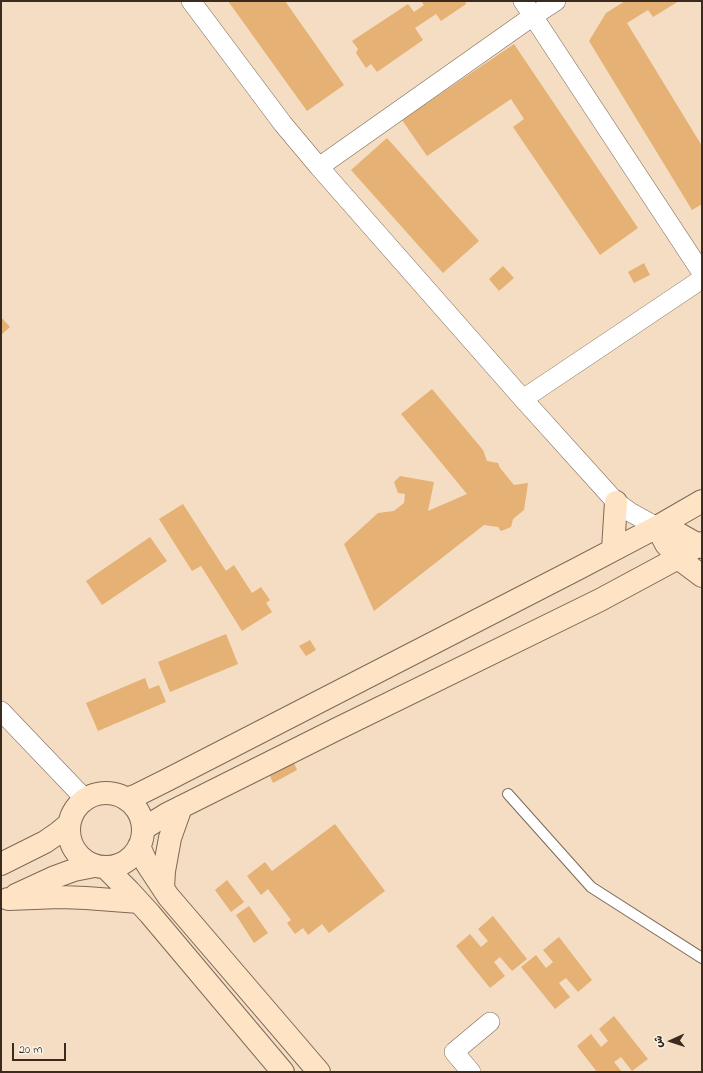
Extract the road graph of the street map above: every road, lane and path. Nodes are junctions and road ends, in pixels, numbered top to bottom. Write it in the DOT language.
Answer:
graph roads {
  1 [pos="191,1"];
  2 [pos="556,1"];
  3 [pos="528,8"];
  4 [pos="319,167"];
  5 [pos="702,273"];
  6 [pos="702,279"];
  7 [pos="523,399"];
  8 [pos="702,501"];
  9 [pos="616,502"];
  10 [pos="657,527"];
  11 [pos="701,545"];
  12 [pos="614,550"];
  13 [pos="678,558"];
  14 [pos="702,576"];
  15 [pos="1,711"];
  16 [pos="508,794"];
  17 [pos="85,799"];
  18 [pos="126,799"];
  19 [pos="181,807"];
  20 [pos="69,824"];
  21 [pos="141,838"];
  22 [pos="1,864"];
  23 [pos="100,867"];
  24 [pos="162,888"];
  25 [pos="5,901"];
  26 [pos="139,902"];
  27 [pos="702,958"];
  28 [pos="490,1022"];
  29 [pos="283,1072"];
  30 [pos="319,1072"];
  31 [pos="471,1072"];
  1 -- 4 [label="street"];
  2 -- 3 [label="street"];
  3 -- 4 [label="street"];
  3 -- 5 [label="street"];
  4 -- 7 [label="street"];
  6 -- 7 [label="street"];
  7 -- 9 [label="street"];
  8 -- 10 [label="main road"];
  9 -- 10 [label="street"];
  9 -- 12 [label="main road"];
  10 -- 11 [label="main road"];
  10 -- 12 [label="main road"];
  10 -- 13 [label="main road"];
  11 -- 13 [label="main road"];
  12 -- 18 [label="main road"];
  13 -- 14 [label="main road"];
  13 -- 19 [label="main road"];
  15 -- 17 [label="street"];
  16 -- 27 [label="lane"];
  17 -- 18 [label="main road"];
  17 -- 20 [label="main road"];
  18 -- 21 [label="main road"];
  19 -- 21 [label="main road"];
  19 -- 24 [label="main road"];
  20 -- 22 [label="main road"];
  20 -- 23 [label="main road"];
  21 -- 23 [label="main road"];
  21 -- 24 [label="main road"];
  23 -- 25 [label="main road"];
  23 -- 26 [label="main road"];
  24 -- 30 [label="main road"];
  25 -- 26 [label="main road"];
  26 -- 29 [label="main road"];
  28 -- 31 [label="street"];
}
